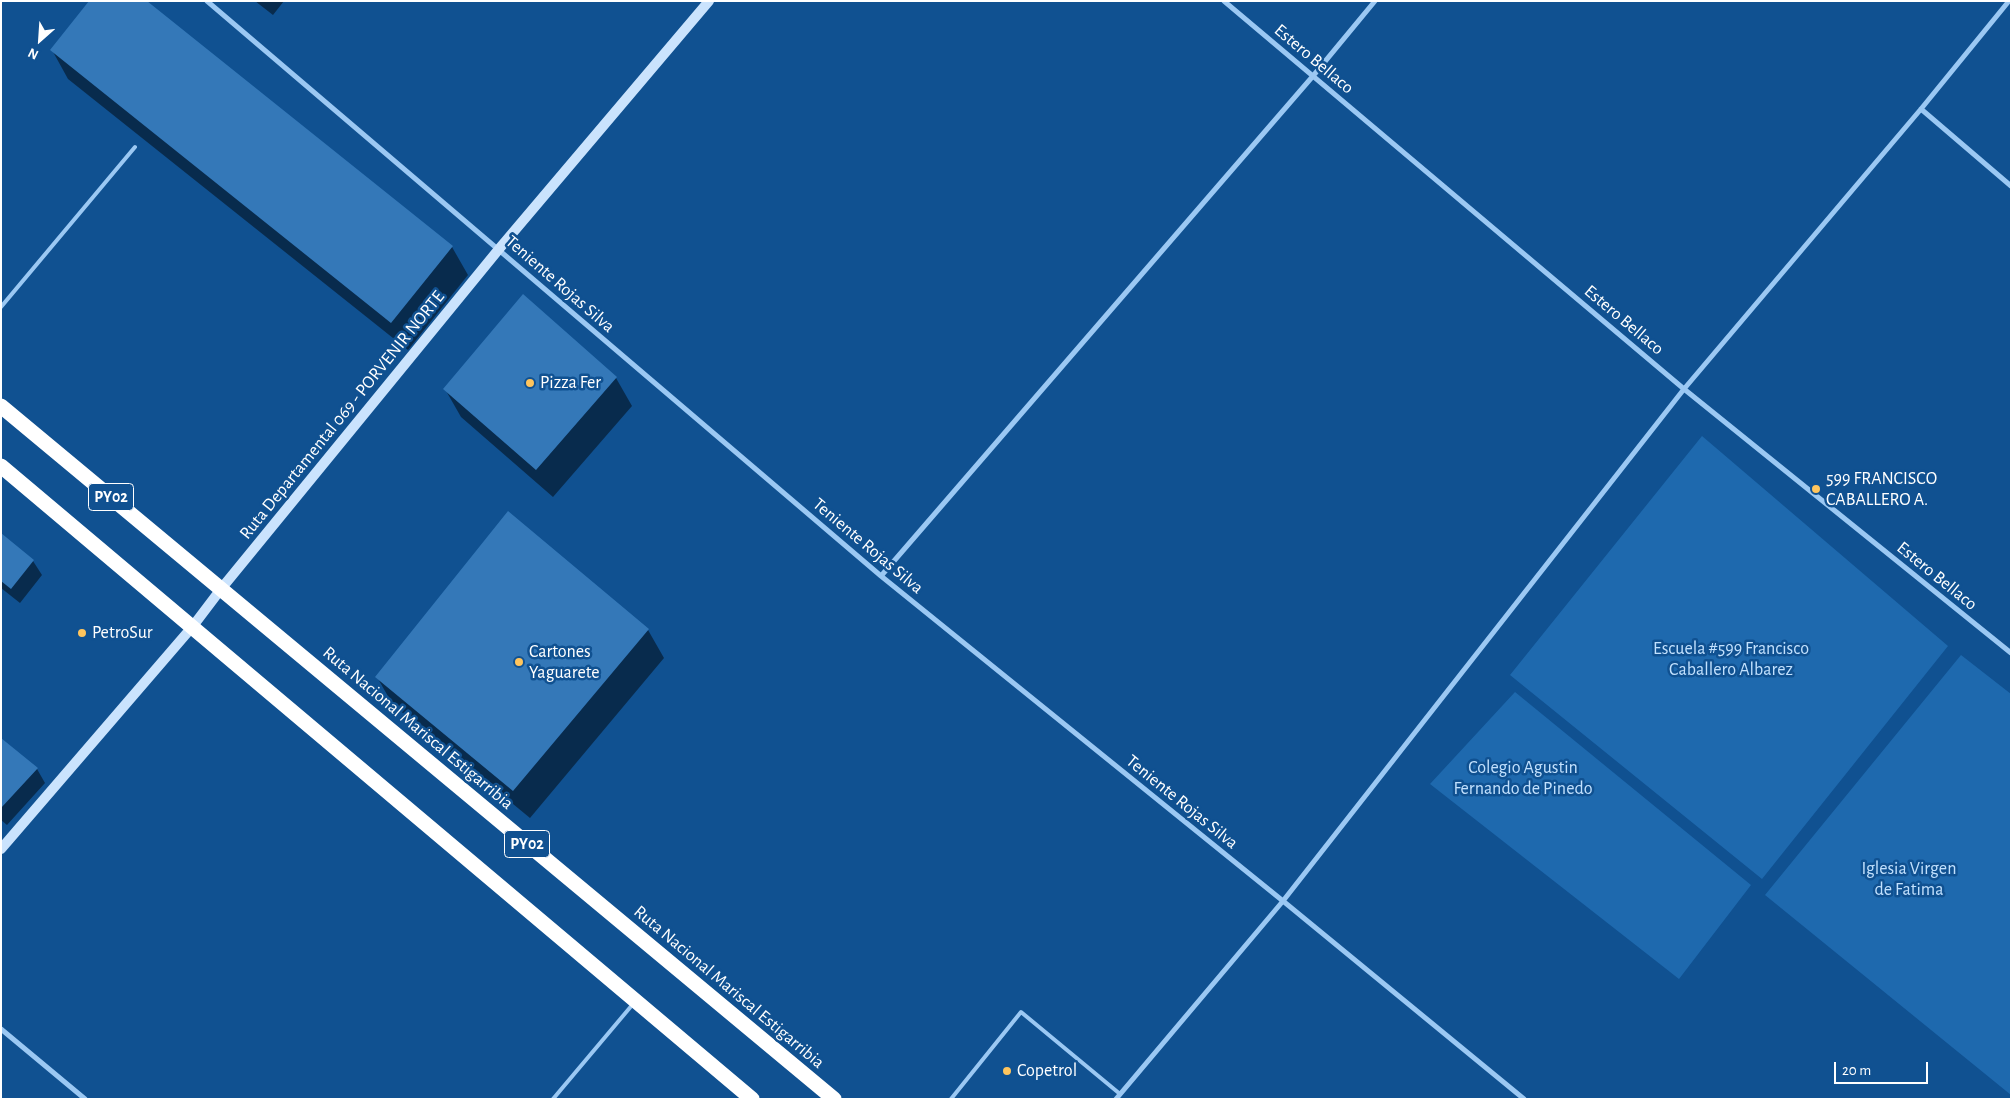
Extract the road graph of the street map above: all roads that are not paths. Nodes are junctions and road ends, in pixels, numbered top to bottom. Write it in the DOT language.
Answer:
graph roads {
  1 [pos="207,1"];
  2 [pos="709,1"];
  3 [pos="1224,1"];
  4 [pos="1375,1"];
  5 [pos="2009,1"];
  6 [pos="1313,76"];
  7 [pos="1921,109"];
  8 [pos="135,147"];
  9 [pos="2011,186"];
  10 [pos="499,250"];
  11 [pos="1,306"];
  12 [pos="1684,389"];
  13 [pos="1,406"];
  14 [pos="1,466"];
  15 [pos="881,576"];
  16 [pos="221,589"];
  17 [pos="193,626"];
  18 [pos="2011,653"];
  19 [pos="1,849"];
  20 [pos="1283,901"];
  21 [pos="636,1000"];
  22 [pos="1,1029"];
  23 [pos="1118,1096"];
  24 [pos="85,1099"];
  25 [pos="554,1099"];
  26 [pos="752,1099"];
  27 [pos="834,1099"];
  28 [pos="951,1099"];
  29 [pos="1524,1099"];
  1 -- 10 [label="street, Teniente Rojas Silva"];
  2 -- 10 [label="main road, Ruta Departamental 069 - PORVENIR NORTE"];
  3 -- 6 [label="street, Estero Bellaco"];
  4 -- 6 [label="street"];
  5 -- 7 [label="street"];
  6 -- 12 [label="street, Estero Bellaco"];
  6 -- 15 [label="street"];
  7 -- 9 [label="street"];
  7 -- 12 [label="street"];
  8 -- 11 [label="lane"];
  10 -- 15 [label="street, Teniente Rojas Silva"];
  10 -- 16 [label="main road, Ruta Departamental 069 - PORVENIR NORTE"];
  12 -- 18 [label="street, Estero Bellaco"];
  12 -- 20 [label="street"];
  13 -- 16 [label="highway, Ruta Nacional Mariscal Estigarribia / PY02"];
  14 -- 17 [label="highway, PY02"];
  15 -- 20 [label="street, Teniente Rojas Silva"];
  16 -- 17 [label="main road, Ruta Departamental 069 - PORVENIR NORTE"];
  16 -- 27 [label="highway, Ruta Nacional Mariscal Estigarribia / PY02"];
  17 -- 19 [label="main road, Ruta Departamental 069 - PORVENIR NORTE"];
  17 -- 21 [label="highway, PY02"];
  20 -- 23 [label="street"];
  20 -- 29 [label="street, Teniente Rojas Silva"];
  21 -- 25 [label="lane"];
  21 -- 26 [label="highway, PY02"];
  22 -- 24 [label="street"];
  23 -- 28 [label="lane"];
}
